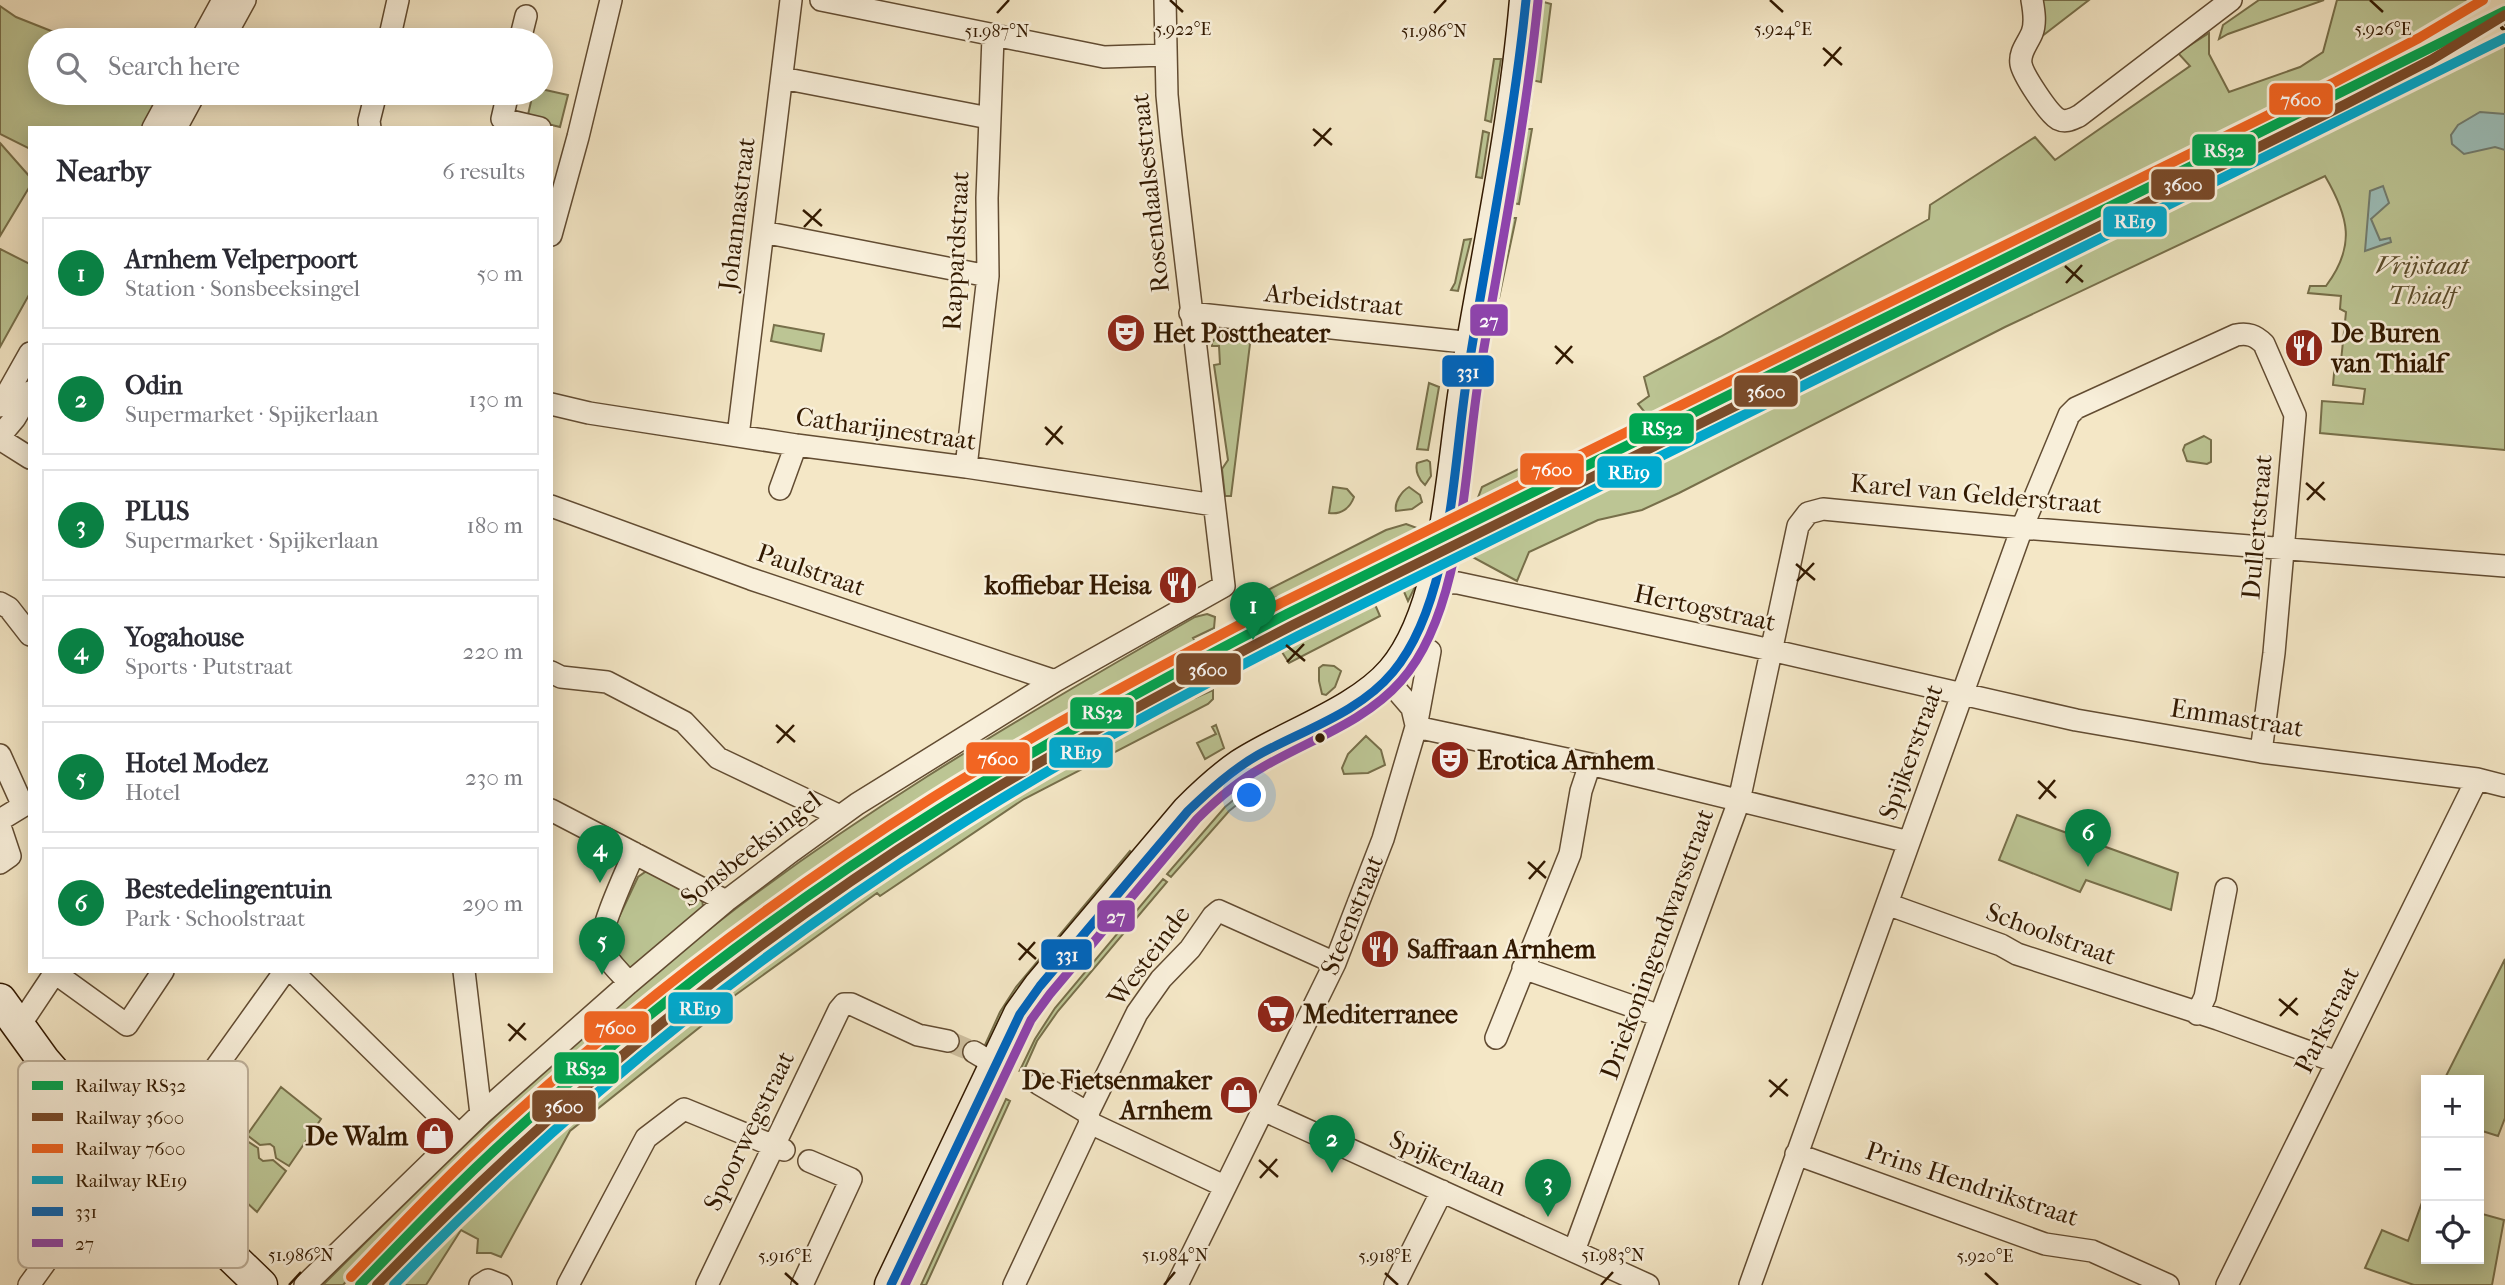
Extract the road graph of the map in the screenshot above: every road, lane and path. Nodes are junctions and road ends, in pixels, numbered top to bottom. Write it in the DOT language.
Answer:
graph roads {
  1 [pos="245,0"];
  2 [pos="398,0"];
  3 [pos="611,0"];
  4 [pos="791,0"];
  5 [pos="821,0"];
  6 [pos="1165,0"];
  7 [pos="1526,0"];
  8 [pos="2032,0"];
  9 [pos="2231,0"];
  10 [pos="216,2"];
  11 [pos="526,16"];
  12 [pos="206,28"];
  13 [pos="230,28"];
  14 [pos="391,28"];
  15 [pos="523,28"];
  16 [pos="993,37"];
  17 [pos="1165,55"];
  18 [pos="782,78"];
  19 [pos="165,105"];
  20 [pos="188,105"];
  21 [pos="373,105"];
  22 [pos="505,105"];
  23 [pos="989,118"];
  24 [pos="154,126"];
  25 [pos="177,126"];
  26 [pos="370,126"];
  27 [pos="532,126"];
  28 [pos="553,131"];
  29 [pos="578,137"];
  30 [pos="553,228"];
  31 [pos="763,232"];
  32 [pos="988,276"];
  33 [pos="1190,313"];
  34 [pos="2236,335"];
  35 [pos="1473,343"];
  36 [pos="28,360"];
  37 [pos="28,394"];
  38 [pos="553,404"];
  39 [pos="11,415"];
  40 [pos="738,436"];
  41 [pos="0,438"];
  42 [pos="796,445"];
  43 [pos="28,457"];
  44 [pos="966,467"];
  45 [pos="780,489"];
  46 [pos="1213,505"];
  47 [pos="553,507"];
  48 [pos="2022,528"];
  49 [pos="2284,547"];
  50 [pos="2505,566"];
  51 [pos="1433,590"];
  52 [pos="0,603"];
  53 [pos="28,632"];
  54 [pos="1430,651"];
  55 [pos="1771,651"];
  56 [pos="553,673"];
  57 [pos="1387,679"];
  58 [pos="1055,681"];
  59 [pos="1963,694"];
  60 [pos="1416,727"];
  61 [pos="2261,752"];
  62 [pos="0,755"];
  63 [pos="1590,764"];
  64 [pos="2477,779"];
  65 [pos="2505,786"];
  66 [pos="1739,801"];
  67 [pos="553,811"];
  68 [pos="840,816"];
  69 [pos="0,820"];
  70 [pos="0,826"];
  71 [pos="1909,842"];
  72 [pos="634,853"];
  73 [pos="5,860"];
  74 [pos="2226,889"];
  75 [pos="726,901"];
  76 [pos="1887,904"];
  77 [pos="1335,963"];
  78 [pos="1523,968"];
  79 [pos="54,973"];
  80 [pos="56,973"];
  81 [pos="162,973"];
  82 [pos="283,973"];
  83 [pos="294,973"];
  84 [pos="464,973"];
  85 [pos="629,983"];
  86 [pos="0,1000"];
  87 [pos="2197,1014"];
  88 [pos="1660,1016"];
  89 [pos="18,1028"];
  90 [pos="1496,1038"];
  91 [pos="948,1041"];
  92 [pos="46,1061"];
  93 [pos="213,1061"];
  94 [pos="2337,1062"];
  95 [pos="1039,1084"];
  96 [pos="1262,1110"];
  97 [pos="481,1114"];
  98 [pos="1089,1118"];
  99 [pos="459,1135"];
  100 [pos="778,1148"];
  101 [pos="1796,1154"];
  102 [pos="809,1161"];
  103 [pos="1224,1186"];
  104 [pos="1442,1191"];
  105 [pos="1574,1251"];
  106 [pos="43,1268"];
  107 [pos="243,1268"];
  108 [pos="29,1285"];
  109 [pos="261,1285"];
  110 [pos="305,1285"];
  111 [pos="568,1285"];
  112 [pos="707,1285"];
  113 [pos="802,1285"];
  114 [pos="891,1285"];
  115 [pos="1014,1285"];
  116 [pos="1177,1285"];
  117 [pos="1395,1285"];
  118 [pos="1648,1285"];
  119 [pos="1749,1285"];
  120 [pos="2168,1285"];
  121 [pos="2227,1285"];
  1 -- 13 [label="street"];
  2 -- 14 [label="street"];
  3 -- 29 [label="street"];
  4 -- 18 [label="street, Johannastraat"];
  5 -- 16 [label="street"];
  6 -- 17 [label="street, Rosendaalsestraat"];
  7 -- 35 [label="main road"];
  8 -- 9 [label="street"];
  10 -- 12 [label="street"];
  11 -- 15 [label="street"];
  16 -- 17 [label="street"];
  16 -- 23 [label="street, Rappardstraat"];
  17 -- 33 [label="street, Rosendaalsestraat"];
  18 -- 23 [label="street"];
  18 -- 31 [label="street, Johannastraat"];
  19 -- 24 [label="street"];
  20 -- 25 [label="street"];
  21 -- 26 [label="street"];
  22 -- 27 [label="street"];
  23 -- 32 [label="street, Rappardstraat"];
  28 -- 29 [label="street"];
  29 -- 30 [label="street"];
  31 -- 32 [label="street"];
  31 -- 40 [label="street, Johannastraat"];
  32 -- 44 [label="street, Rappardstraat"];
  33 -- 35 [label="street, Arbeidstraat"];
  33 -- 46 [label="street, Rosendaalsestraat"];
  34 -- 48 [label="street, Spijkerstraat"];
  34 -- 49 [label="street, Dullertstraat"];
  35 -- 51 [label="main road"];
  36 -- 39 [label="street"];
  37 -- 39 [label="street"];
  38 -- 40 [label="street, Catharijnestraat"];
  39 -- 41 [label="street"];
  40 -- 42 [label="street, Catharijnestraat"];
  41 -- 43 [label="street"];
  42 -- 44 [label="street, Catharijnestraat"];
  42 -- 45 [label="street"];
  44 -- 46 [label="street, Catharijnestraat"];
  46 -- 58 [label="street, Sonsbeeksingel"];
  47 -- 58 [label="street, Paulstraat"];
  48 -- 49 [label="street, Karel van Gelderstraat"];
  48 -- 55 [label="street, Karel van Gelderstraat"];
  48 -- 59 [label="street, Spijkerstraat"];
  49 -- 50 [label="street, Karel van Gelderstraat"];
  49 -- 61 [label="street, Dullertstraat"];
  51 -- 54 [label="main road"];
  51 -- 55 [label="street, Hertogstraat"];
  51 -- 57 [label="main road"];
  52 -- 53 [label="street"];
  54 -- 60 [label="street, Steenstraat"];
  55 -- 59 [label="street, Hertogstraat"];
  55 -- 66 [label="street, Driekoningendwarsstraat"];
  56 -- 68 [label="street"];
  57 -- 60 [label="street"];
  57 -- 114 [label="main road"];
  58 -- 68 [label="street, Sonsbeeksingel"];
  59 -- 61 [label="street, Emmastraat"];
  59 -- 71 [label="street, Spijkerstraat"];
  60 -- 63 [label="street"];
  60 -- 77 [label="street, Steenstraat"];
  61 -- 64 [label="street, Emmastraat"];
  62 -- 69 [label="street"];
  63 -- 66 [label="street"];
  63 -- 78 [label="street"];
  64 -- 65 [label="street, Emmastraat"];
  64 -- 94 [label="street, Parkstraat"];
  66 -- 71 [label="street"];
  66 -- 88 [label="street, Driekoningendwarsstraat"];
  67 -- 72 [label="street"];
  68 -- 75 [label="street, Sonsbeeksingel"];
  70 -- 73 [label="street"];
  71 -- 76 [label="street, Spijkerstraat"];
  72 -- 75 [label="street"];
  72 -- 85 [label="street"];
  74 -- 87 [label="street"];
  75 -- 85 [label="street, Sonsbeeksingel"];
  76 -- 87 [label="street, Schoolstraat"];
  76 -- 101 [label="street, Spijkerstraat"];
  77 -- 96 [label="street, Steenstraat"];
  77 -- 98 [label="street, Westeinde"];
  78 -- 88 [label="street"];
  78 -- 90 [label="street"];
  79 -- 89 [label="street"];
  80 -- 81 [label="street"];
  82 -- 93 [label="street"];
  83 -- 99 [label="street"];
  84 -- 97 [label="street"];
  85 -- 97 [label="street, Sonsbeeksingel"];
  86 -- 89 [label="main road"];
  87 -- 94 [label="street, Schoolstraat"];
  88 -- 105 [label="street, Driekoningendwarsstraat"];
  89 -- 92 [label="main road"];
  91 -- 100 [label="street, Spoorwegstraat"];
  94 -- 121 [label="street, Parkstraat"];
  95 -- 98 [label="street"];
  96 -- 103 [label="street, Steenstraat"];
  96 -- 104 [label="street, Spijkerlaan"];
  97 -- 99 [label="street, Sonsbeeksingel"];
  98 -- 103 [label="street"];
  98 -- 115 [label="street"];
  99 -- 110 [label="street, Sonsbeeksingel"];
  100 -- 111 [label="street"];
  100 -- 112 [label="street, Spoorwegstraat"];
  101 -- 119 [label="street, Spijkerstraat"];
  101 -- 120 [label="street, Prins Hendrikstraat"];
  102 -- 113 [label="street"];
  103 -- 116 [label="street, Steenstraat"];
  104 -- 105 [label="street, Spijkerlaan"];
  104 -- 117 [label="street"];
  105 -- 118 [label="street, Spijkerlaan"];
  106 -- 108 [label="street"];
  107 -- 109 [label="main road"];
}
